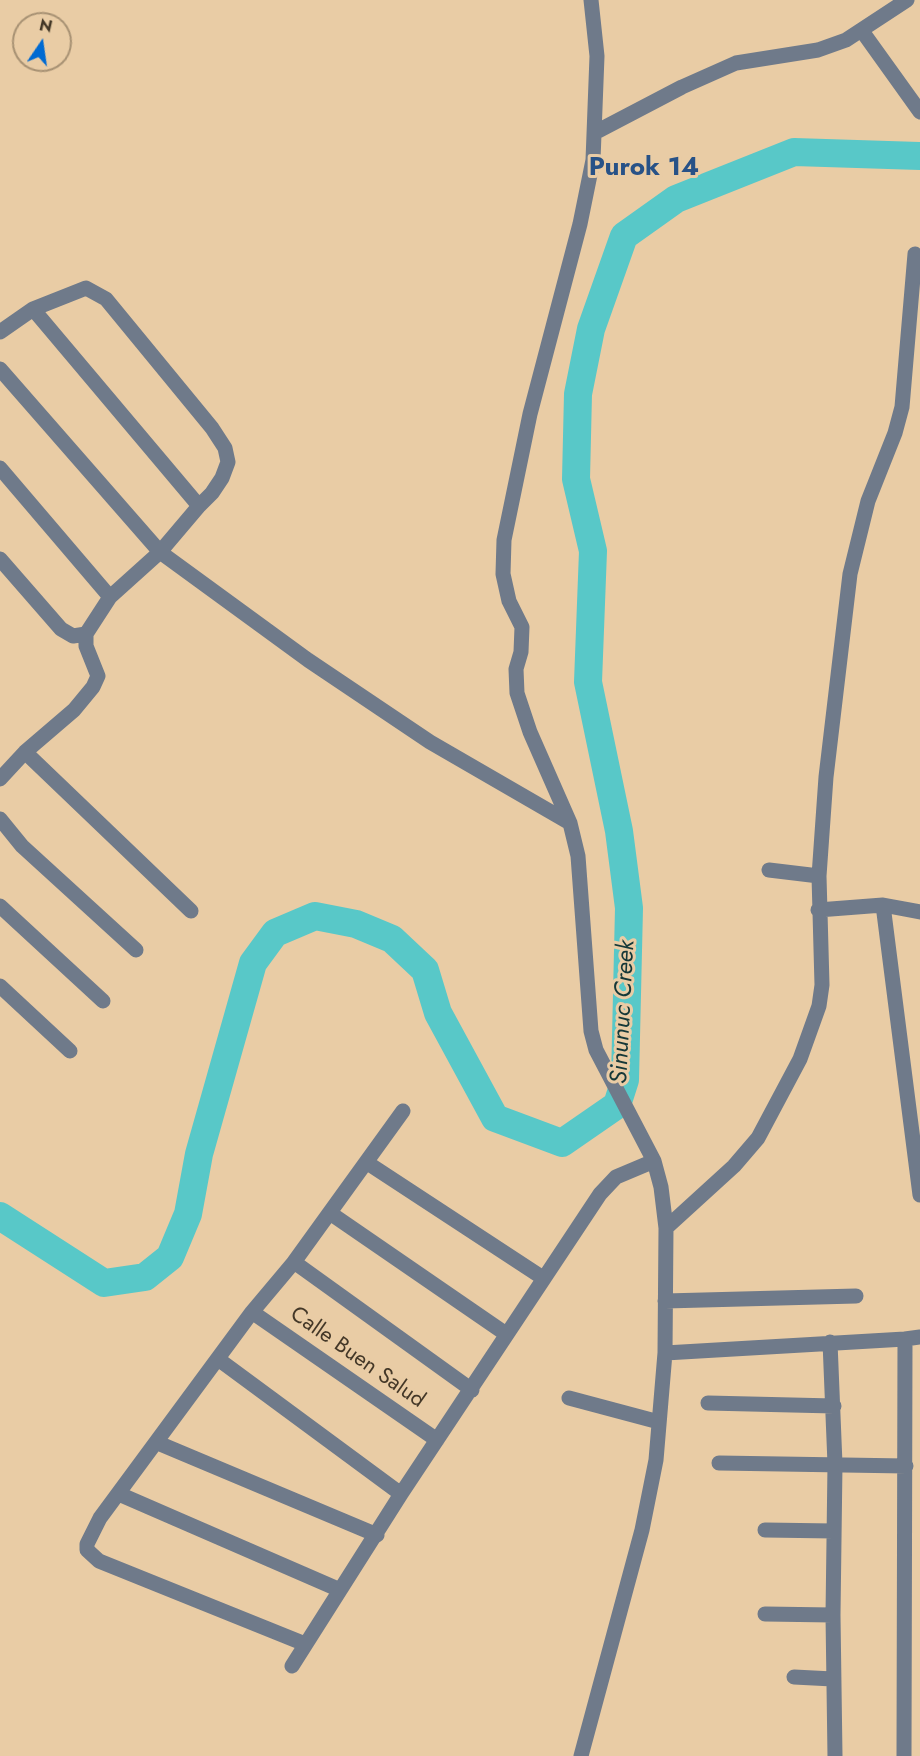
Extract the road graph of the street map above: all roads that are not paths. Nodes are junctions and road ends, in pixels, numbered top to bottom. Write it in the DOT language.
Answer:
graph roads {
  1 [pos="591,0"];
  2 [pos="907,0"];
  3 [pos="862,31"];
  4 [pos="920,112"];
  5 [pos="596,132"];
  6 [pos="915,254"];
  7 [pos="33,309"];
  8 [pos="0,332"];
  9 [pos="0,369"];
  10 [pos="0,468"];
  11 [pos="199,506"];
  12 [pos="160,552"];
  13 [pos="0,559"];
  14 [pos="110,597"];
  15 [pos="86,634"];
  16 [pos="25,752"];
  17 [pos="0,779"];
  18 [pos="0,819"];
  19 [pos="570,823"];
  20 [pos="769,870"];
  21 [pos="819,876"];
  22 [pos="883,905"];
  23 [pos="0,906"];
  24 [pos="818,910"];
  25 [pos="191,911"];
  26 [pos="920,912"];
  27 [pos="136,950"];
  28 [pos="0,986"];
  29 [pos="103,1002"];
  30 [pos="70,1051"];
  31 [pos="913,1099"];
  32 [pos="403,1111"];
  33 [pos="654,1161"];
  34 [pos="366,1162"];
  35 [pos="920,1195"];
  36 [pos="330,1213"];
  37 [pos="666,1228"];
  38 [pos="294,1262"];
  39 [pos="543,1278"];
  40 [pos="856,1296"];
  41 [pos="665,1301"];
  42 [pos="252,1312"];
  43 [pos="506,1334"];
  44 [pos="913,1338"];
  45 [pos="830,1342"];
  46 [pos="664,1353"];
  47 [pos="218,1359"];
  48 [pos="472,1390"];
  49 [pos="569,1398"];
  50 [pos="708,1402"];
  51 [pos="834,1406"];
  52 [pos="659,1422"];
  53 [pos="437,1440"];
  54 [pos="158,1443"];
  55 [pos="719,1463"];
  56 [pos="835,1464"];
  57 [pos="906,1466"];
  58 [pos="119,1494"];
  59 [pos="401,1494"];
  60 [pos="765,1530"];
  61 [pos="834,1532"];
  62 [pos="377,1534"];
  63 [pos="340,1590"];
  64 [pos="765,1614"];
  65 [pos="832,1615"];
  66 [pos="305,1644"];
  67 [pos="292,1666"];
  68 [pos="794,1677"];
  69 [pos="833,1679"];
  70 [pos="581,1756"];
  71 [pos="835,1756"];
  72 [pos="904,1756"];
  1 -- 5 [label="street"];
  2 -- 3 [label="street"];
  3 -- 4 [label="street"];
  3 -- 5 [label="street"];
  5 -- 19 [label="street"];
  6 -- 21 [label="street"];
  7 -- 8 [label="street"];
  7 -- 11 [label="street"];
  7 -- 11 [label="street"];
  9 -- 12 [label="street"];
  10 -- 14 [label="street"];
  11 -- 12 [label="street"];
  12 -- 14 [label="street"];
  12 -- 19 [label="street"];
  13 -- 15 [label="street"];
  14 -- 15 [label="street"];
  15 -- 16 [label="street"];
  16 -- 17 [label="street"];
  16 -- 25 [label="street"];
  18 -- 27 [label="street"];
  19 -- 33 [label="street"];
  20 -- 21 [label="street"];
  21 -- 24 [label="street"];
  22 -- 24 [label="street"];
  22 -- 26 [label="street"];
  22 -- 31 [label="street"];
  23 -- 29 [label="street"];
  24 -- 37 [label="street"];
  28 -- 30 [label="street"];
  31 -- 35 [label="street"];
  32 -- 34 [label="street"];
  33 -- 37 [label="street"];
  33 -- 39 [label="street"];
  34 -- 36 [label="street"];
  34 -- 39 [label="street"];
  36 -- 38 [label="street"];
  36 -- 43 [label="street"];
  37 -- 41 [label="street"];
  38 -- 42 [label="street"];
  38 -- 48 [label="street"];
  39 -- 43 [label="street"];
  40 -- 41 [label="street"];
  41 -- 46 [label="street"];
  42 -- 47 [label="street"];
  42 -- 53 [label="street, Calle Buen Salud"];
  43 -- 48 [label="street"];
  44 -- 45 [label="street"];
  44 -- 57 [label="street"];
  45 -- 46 [label="street"];
  45 -- 51 [label="street"];
  46 -- 52 [label="street"];
  47 -- 54 [label="street"];
  47 -- 59 [label="street"];
  48 -- 53 [label="street"];
  49 -- 52 [label="street"];
  50 -- 51 [label="street"];
  51 -- 56 [label="street"];
  52 -- 70 [label="street"];
  53 -- 59 [label="street"];
  54 -- 58 [label="street"];
  54 -- 62 [label="street"];
  55 -- 56 [label="street"];
  56 -- 57 [label="street"];
  56 -- 61 [label="street"];
  57 -- 72 [label="street"];
  58 -- 63 [label="street"];
  58 -- 66 [label="street"];
  59 -- 62 [label="street"];
  60 -- 61 [label="street"];
  61 -- 65 [label="street"];
  62 -- 63 [label="street"];
  63 -- 66 [label="street"];
  64 -- 65 [label="street"];
  65 -- 69 [label="street"];
  66 -- 67 [label="street"];
  68 -- 69 [label="street"];
  69 -- 71 [label="street"];
}
